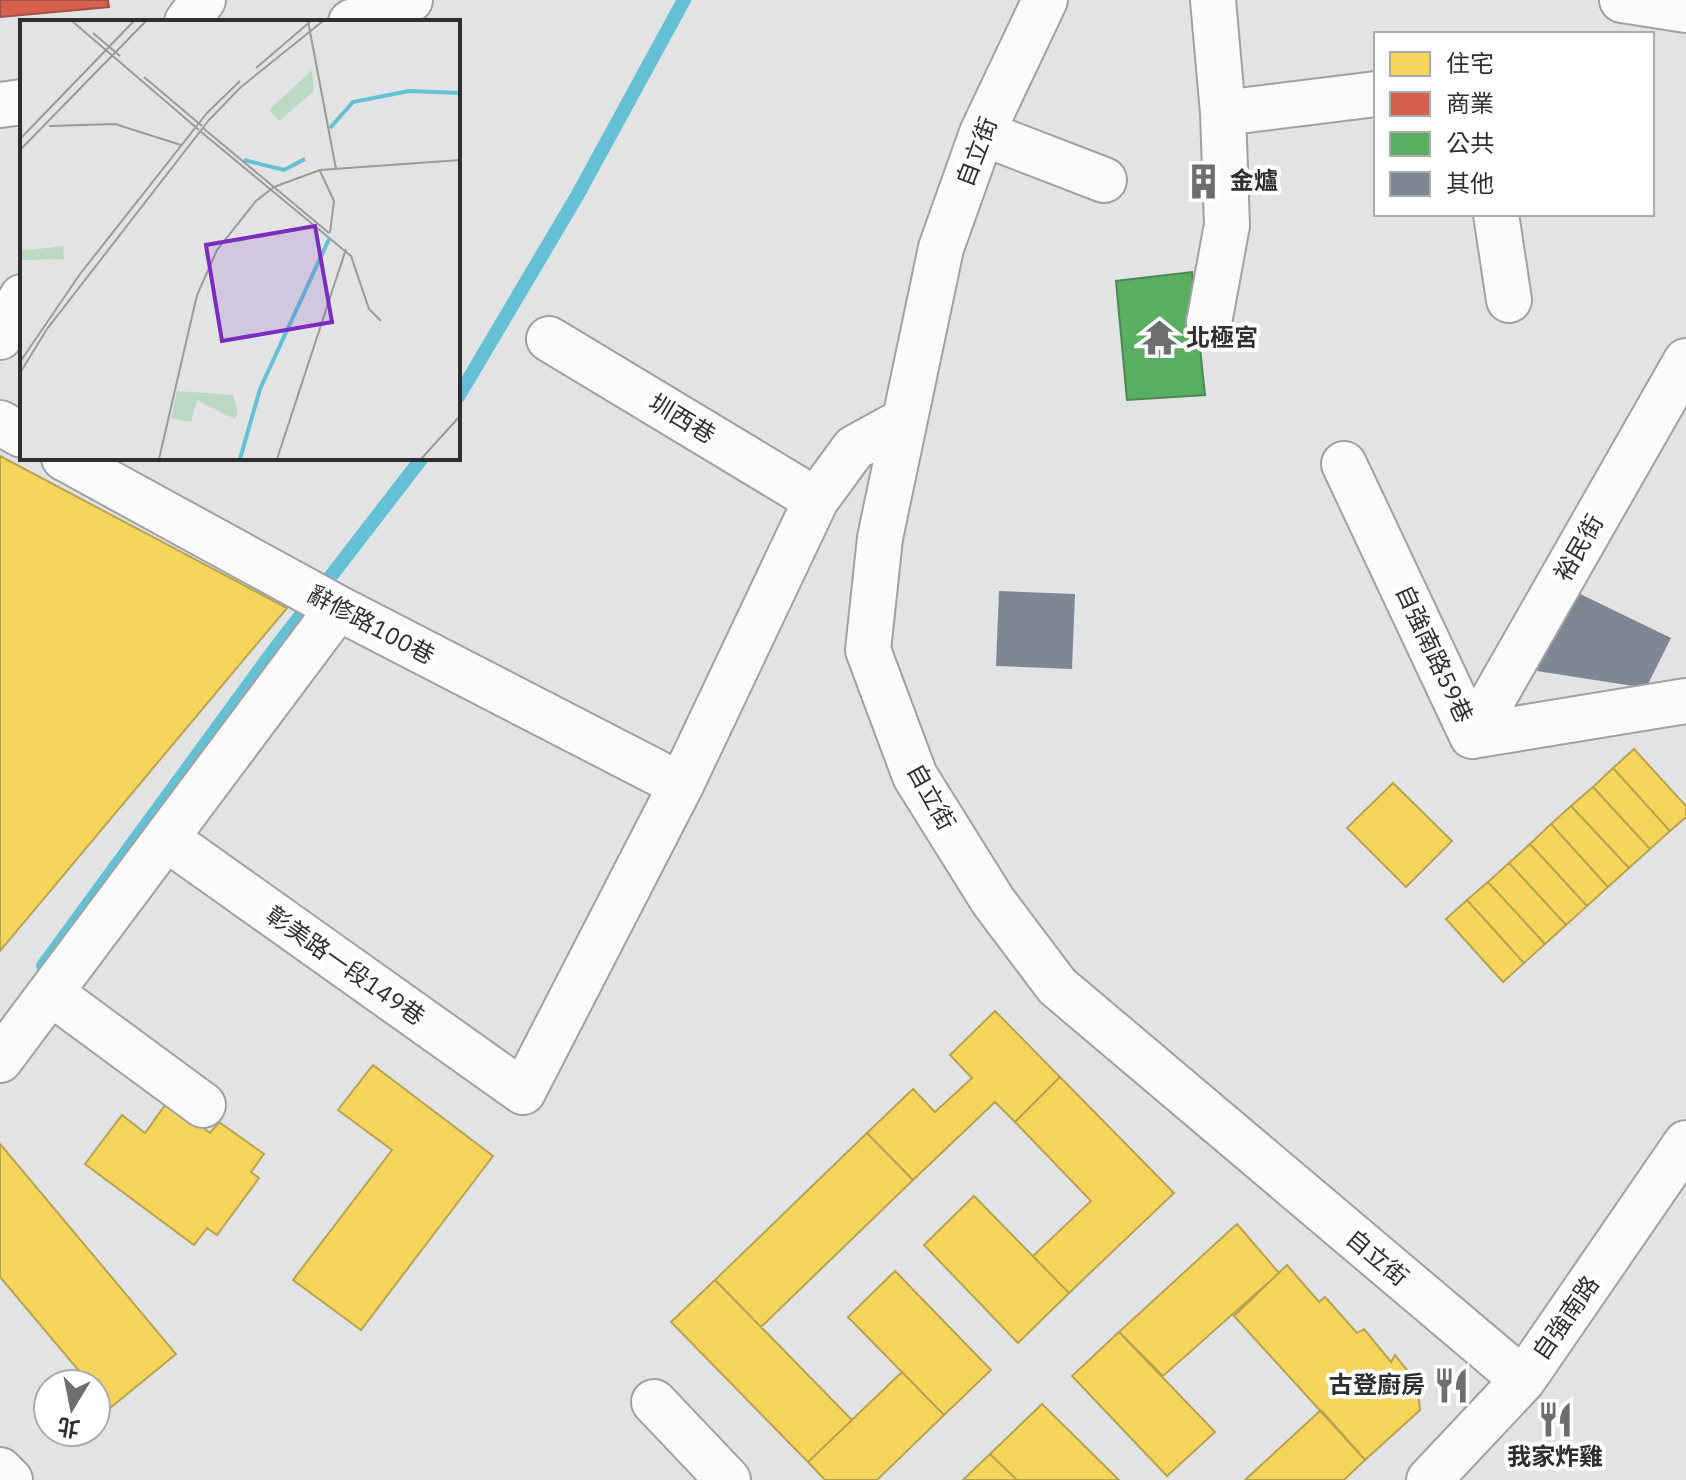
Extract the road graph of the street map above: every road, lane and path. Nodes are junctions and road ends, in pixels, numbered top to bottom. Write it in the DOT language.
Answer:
graph roads {
  1 [pos="203,0"];
  2 [pos="410,0"];
  3 [pos="1045,0"];
  4 [pos="1213,0"];
  5 [pos="1622,0"];
  6 [pos="1686,10"];
  7 [pos="188,20"];
  8 [pos="356,20"];
  9 [pos="1374,94"];
  10 [pos="20,102"];
  11 [pos="0,105"];
  12 [pos="1223,113"];
  13 [pos="982,133"];
  14 [pos="1104,180"];
  15 [pos="1496,216"];
  16 [pos="1509,300"];
  17 [pos="20,301"];
  18 [pos="1209,323"];
  19 [pos="0,337"];
  20 [pos="549,339"];
  21 [pos="1686,361"];
  22 [pos="903,421"];
  23 [pos="0,423"];
  24 [pos="20,434"];
  25 [pos="68,460"];
  26 [pos="1344,464"];
  27 [pos="816,500"];
  28 [pos="338,608"];
  29 [pos="1686,701"];
  30 [pos="1472,736"];
  31 [pos="681,785"];
  32 [pos="167,839"];
  33 [pos="51,993"];
  34 [pos="0,1060"];
  35 [pos="203,1105"];
  36 [pos="1686,1143"];
  37 [pos="1523,1380"];
  38 [pos="654,1402"];
  39 [pos="0,1470"];
  40 [pos="10,1480"];
  41 [pos="728,1480"];
  42 [pos="1429,1480"];
  1 -- 7 [label="street"];
  2 -- 8 [label="street"];
  3 -- 13 [label="street, 自立街"];
  4 -- 12 [label="street"];
  5 -- 6 [label="street"];
  9 -- 12 [label="street"];
  10 -- 11 [label="street"];
  12 -- 18 [label="street"];
  13 -- 14 [label="street"];
  13 -- 22 [label="street, 自立街"];
  15 -- 16 [label="street"];
  17 -- 19 [label="street"];
  20 -- 27 [label="street, 圳西巷"];
  21 -- 30 [label="street, 裕民街"];
  22 -- 27 [label="street"];
  22 -- 37 [label="street, 自立街"];
  23 -- 24 [label="street"];
  25 -- 28 [label="street, 辭修路100巷"];
  26 -- 30 [label="street, 自強南路59巷"];
  27 -- 31 [label="street"];
  28 -- 31 [label="street, 辭修路100巷"];
  28 -- 32 [label="street"];
  29 -- 30 [label="street, 自強南路59巷"];
  31 -- 32 [label="street, 彰美路一段149巷"];
  32 -- 33 [label="street"];
  33 -- 34 [label="street"];
  33 -- 35 [label="street"];
  36 -- 37 [label="street, 自強南路"];
  37 -- 42 [label="street, 自強南路"];
  38 -- 41 [label="street"];
  39 -- 40 [label="street"];
}
